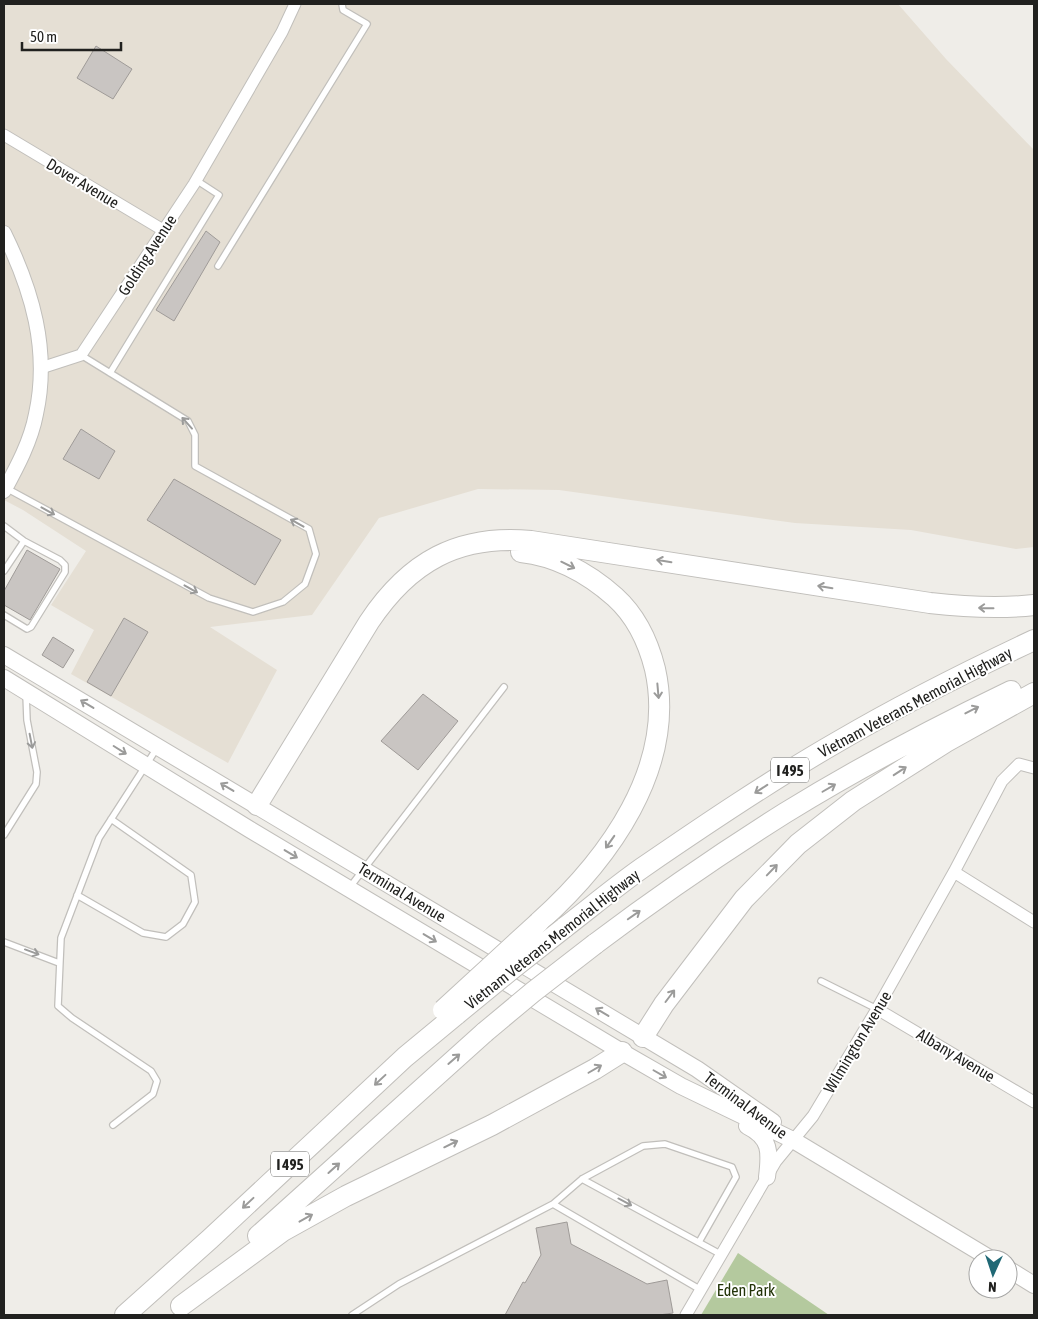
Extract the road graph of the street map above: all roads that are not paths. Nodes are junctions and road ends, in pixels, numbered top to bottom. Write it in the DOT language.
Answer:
graph roads {
  1 [pos="295,4"];
  2 [pos="342,4"];
  3 [pos="4,135"];
  4 [pos="196,180"];
  5 [pos="163,230"];
  6 [pos="4,233"];
  7 [pos="218,266"];
  8 [pos="81,355"];
  9 [pos="41,368"];
  10 [pos="110,373"];
  11 [pos="5,490"];
  12 [pos="4,526"];
  13 [pos="24,540"];
  14 [pos="4,571"];
  15 [pos="1034,606"];
  16 [pos="4,615"];
  17 [pos="1034,640"];
  18 [pos="4,655"];
  19 [pos="4,678"];
  20 [pos="1034,680"];
  21 [pos="504,686"];
  22 [pos="26,692"];
  23 [pos="1034,692"];
  24 [pos="158,746"];
  25 [pos="146,766"];
  26 [pos="1034,768"];
  27 [pos="263,809"];
  28 [pos="111,820"];
  29 [pos="249,829"];
  30 [pos="4,835"];
  31 [pos="363,869"];
  32 [pos="954,872"];
  33 [pos="348,889"];
  34 [pos="77,895"];
  35 [pos="1034,922"];
  36 [pos="4,942"];
  37 [pos="60,963"];
  38 [pos="821,981"];
  39 [pos="877,1009"];
  40 [pos="450,1012"];
  41 [pos="643,1037"];
  42 [pos="622,1052"];
  43 [pos="681,1086"];
  44 [pos="1034,1102"];
  45 [pos="113,1125"];
  46 [pos="793,1140"];
  47 [pos="767,1176"];
  48 [pos="582,1179"];
  49 [pos="553,1204"];
  50 [pos="699,1242"];
  51 [pos="974,1249"];
  52 [pos="722,1255"];
  53 [pos="1018,1275"];
  54 [pos="1034,1285"];
  55 [pos="701,1290"];
  56 [pos="176,1311"];
  57 [pos="125,1315"];
  58 [pos="352,1315"];
  59 [pos="686,1315"];
  1 -- 4 [label="street, Golding Avenue"];
  2 -- 7 [label="lane"];
  3 -- 5 [label="street, Dover Avenue"];
  4 -- 5 [label="street, Golding Avenue"];
  4 -- 10 [label="lane"];
  5 -- 8 [label="street, Golding Avenue"];
  6 -- 9 [label="street"];
  8 -- 9 [label="street"];
  8 -- 10 [label="lane"];
  9 -- 11 [label="street"];
  11 -- 10 [label="lane, one-way"];
  12 -- 13 [label="lane"];
  13 -- 14 [label="lane"];
  13 -- 16 [label="lane"];
  15 -- 27 [label="highway, one-way"];
  17 -- 40 [label="highway, Vietnam Veterans Memorial Highway / I 495, one-way, bridge"];
  24 -- 18 [label="main road, Terminal Avenue, one-way"];
  19 -- 22 [label="main road, Terminal Avenue"];
  56 -- 20 [label="highway, Vietnam Veterans Memorial Highway / I 495, one-way, bridge"];
  21 -- 31 [label="lane"];
  22 -- 25 [label="main road, Terminal Avenue, one-way"];
  22 -- 30 [label="lane, one-way"];
  41 -- 23 [label="highway, one-way"];
  24 -- 25 [label="lane"];
  27 -- 24 [label="main road, Terminal Avenue, one-way"];
  25 -- 28 [label="lane"];
  25 -- 29 [label="main road, Terminal Avenue"];
  26 -- 32 [label="street, Wilmington Avenue"];
  27 -- 29 [label="main road"];
  27 -- 31 [label="main road, Terminal Avenue"];
  27 -- 40 [label="highway, one-way, bridge"];
  28 -- 34 [label="lane"];
  28 -- 34 [label="lane"];
  29 -- 33 [label="main road, Terminal Avenue, one-way"];
  31 -- 33 [label="lane"];
  41 -- 31 [label="main road, Terminal Avenue, one-way"];
  32 -- 35 [label="street"];
  32 -- 39 [label="street, Wilmington Avenue"];
  33 -- 42 [label="main road, Terminal Avenue, one-way"];
  34 -- 37 [label="lane"];
  36 -- 37 [label="lane, one-way"];
  37 -- 45 [label="lane"];
  38 -- 39 [label="lane"];
  39 -- 44 [label="street, Albany Avenue"];
  39 -- 46 [label="street, Wilmington Avenue"];
  40 -- 57 [label="highway, Vietnam Veterans Memorial Highway / I 495, one-way"];
  41 -- 42 [label="main road"];
  41 -- 46 [label="main road, Terminal Avenue"];
  42 -- 43 [label="main road, Terminal Avenue, one-way"];
  56 -- 42 [label="highway, one-way"];
  43 -- 46 [label="main road, Terminal Avenue"];
  43 -- 47 [label="main road"];
  46 -- 47 [label="street, Wilmington Avenue"];
  46 -- 51 [label="main road, Terminal Avenue"];
  47 -- 52 [label="street, Wilmington Avenue"];
  48 -- 49 [label="lane"];
  48 -- 50 [label="lane, one-way"];
  48 -- 50 [label="lane"];
  49 -- 55 [label="lane"];
  49 -- 58 [label="lane"];
  50 -- 52 [label="lane"];
  52 -- 55 [label="street, Wilmington Avenue"];
  53 -- 54 [label="main road"];
  55 -- 59 [label="street, Wilmington Avenue"];
}
